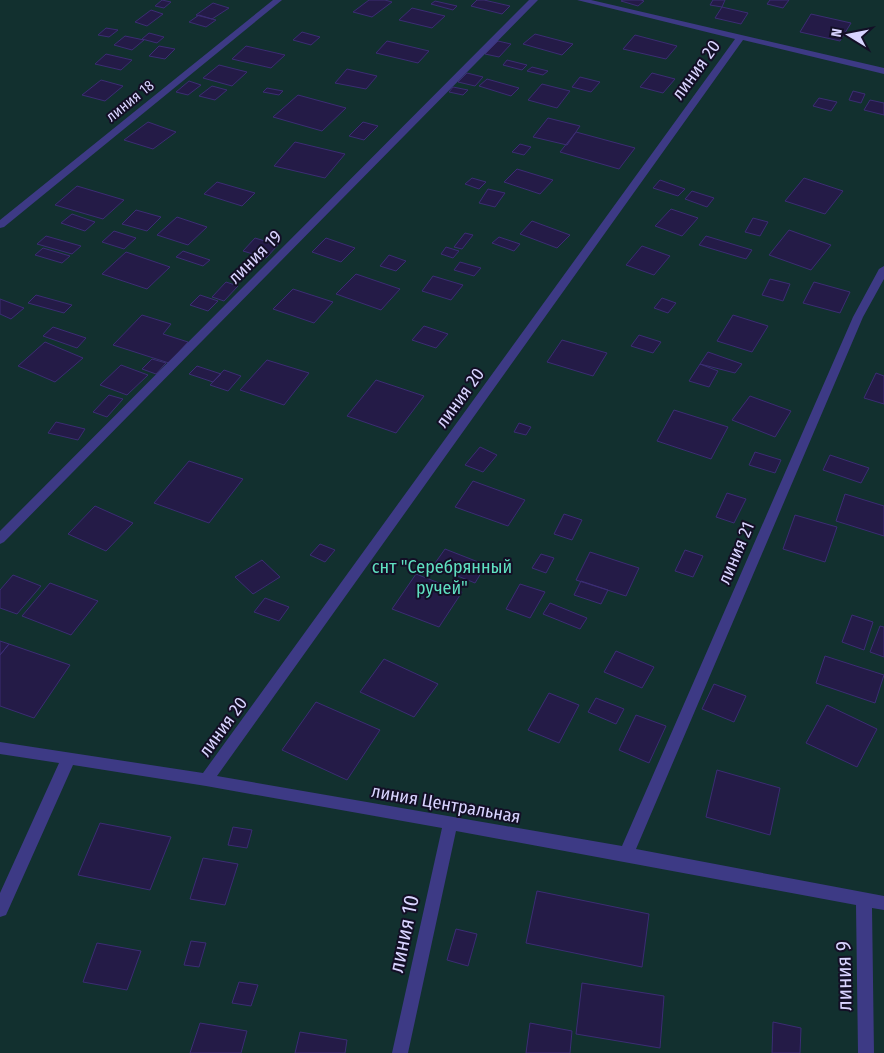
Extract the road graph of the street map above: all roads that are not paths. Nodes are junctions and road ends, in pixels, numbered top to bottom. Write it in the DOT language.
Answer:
graph roads {
  1 [pos="278,0"];
  2 [pos="534,0"];
  3 [pos="581,0"];
  4 [pos="741,37"];
  5 [pos="884,71"];
  6 [pos="0,225"];
  7 [pos="884,269"];
  8 [pos="0,539"];
  9 [pos="0,748"];
  10 [pos="69,758"];
  11 [pos="206,780"];
  12 [pos="450,824"];
  13 [pos="626,854"];
  14 [pos="864,899"];
  15 [pos="884,903"];
  16 [pos="0,910"];
  17 [pos="400,1053"];
  18 [pos="866,1053"];
  1 -- 6 [label="street, линия 18"];
  2 -- 8 [label="street, линия 19"];
  3 -- 4 [label="street"];
  4 -- 5 [label="street"];
  4 -- 11 [label="street, линия 20"];
  7 -- 13 [label="street, линия 21"];
  9 -- 10 [label="street, линия Центральная"];
  10 -- 11 [label="street, линия Центральная"];
  10 -- 16 [label="street"];
  11 -- 12 [label="street, линия Центральная"];
  12 -- 13 [label="street, линия Центральная"];
  12 -- 17 [label="street, линия 10"];
  13 -- 14 [label="street, линия Центральная"];
  14 -- 15 [label="street, линия Центральная"];
  14 -- 18 [label="street, линия 9"];
}
